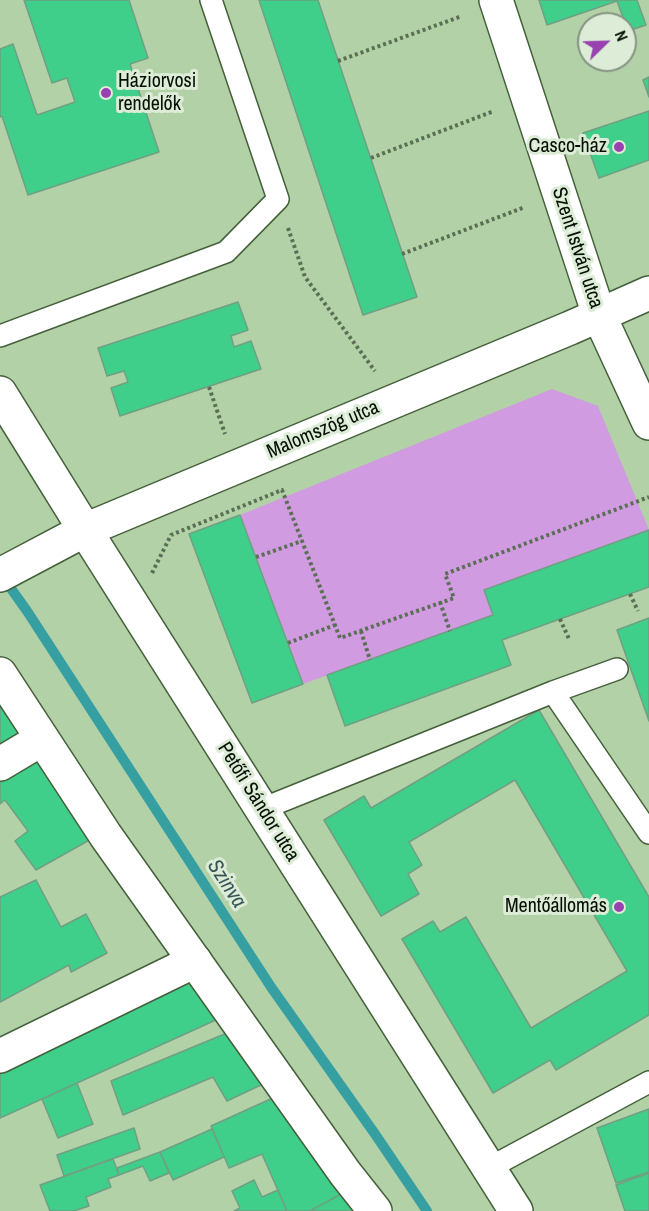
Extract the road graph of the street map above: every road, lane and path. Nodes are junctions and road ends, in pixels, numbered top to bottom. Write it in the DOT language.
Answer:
graph roads {
  1 [pos="210,0"];
  2 [pos="496,0"];
  3 [pos="462,16"];
  4 [pos="338,61"];
  5 [pos="494,111"];
  6 [pos="371,159"];
  7 [pos="278,199"];
  8 [pos="525,207"];
  9 [pos="402,254"];
  10 [pos="649,293"];
  11 [pos="599,315"];
  12 [pos="0,336"];
  13 [pos="209,387"];
  14 [pos="0,393"];
  15 [pos="396,400"];
  16 [pos="649,423"];
  17 [pos="236,467"];
  18 [pos="649,497"];
  19 [pos="85,530"];
  20 [pos="302,541"];
  21 [pos="256,557"];
  22 [pos="0,575"];
  23 [pos="149,580"];
  24 [pos="630,594"];
  25 [pos="440,602"];
  26 [pos="638,611"];
  27 [pos="560,619"];
  28 [pos="335,625"];
  29 [pos="361,631"];
  30 [pos="450,631"];
  31 [pos="569,639"];
  32 [pos="288,644"];
  33 [pos="370,660"];
  34 [pos="617,669"];
  35 [pos="0,674"];
  36 [pos="553,692"];
  37 [pos="42,739"];
  38 [pos="0,764"];
  39 [pos="262,809"];
  40 [pos="649,833"];
  41 [pos="195,961"];
  42 [pos="0,1056"];
  43 [pos="649,1082"];
  44 [pos="489,1168"];
  45 [pos="375,1211"];
  46 [pos="516,1211"];
  1 -- 7 [label="lane"];
  2 -- 11 [label="street, Szent István utca"];
  3 -- 4 [label="path"];
  5 -- 6 [label="path"];
  7 -- 12 [label="lane"];
  7 -- 15 [label="path"];
  8 -- 9 [label="path"];
  10 -- 11 [label="street, Malomszög utca"];
  11 -- 15 [label="street, Malomszög utca"];
  11 -- 16 [label="street, Szent István utca"];
  13 -- 17 [label="path"];
  14 -- 19 [label="street, Petőfi Sándor utca"];
  15 -- 17 [label="street, Malomszög utca"];
  17 -- 19 [label="street, Malomszög utca"];
  18 -- 25 [label="path"];
  19 -- 22 [label="street, Malomszög utca"];
  19 -- 39 [label="street, Petőfi Sándor utca"];
  20 -- 21 [label="path"];
  20 -- 23 [label="path"];
  20 -- 28 [label="path"];
  24 -- 26 [label="path"];
  25 -- 29 [label="path"];
  25 -- 30 [label="path"];
  27 -- 31 [label="path"];
  28 -- 29 [label="path"];
  28 -- 32 [label="path"];
  29 -- 33 [label="path"];
  34 -- 36 [label="lane"];
  35 -- 37 [label="street"];
  36 -- 39 [label="lane"];
  36 -- 40 [label="lane"];
  37 -- 38 [label="street"];
  37 -- 41 [label="street"];
  39 -- 44 [label="street, Petőfi Sándor utca"];
  41 -- 42 [label="street"];
  41 -- 45 [label="street"];
  43 -- 44 [label="lane"];
  44 -- 46 [label="street, Petőfi Sándor utca"];
}
